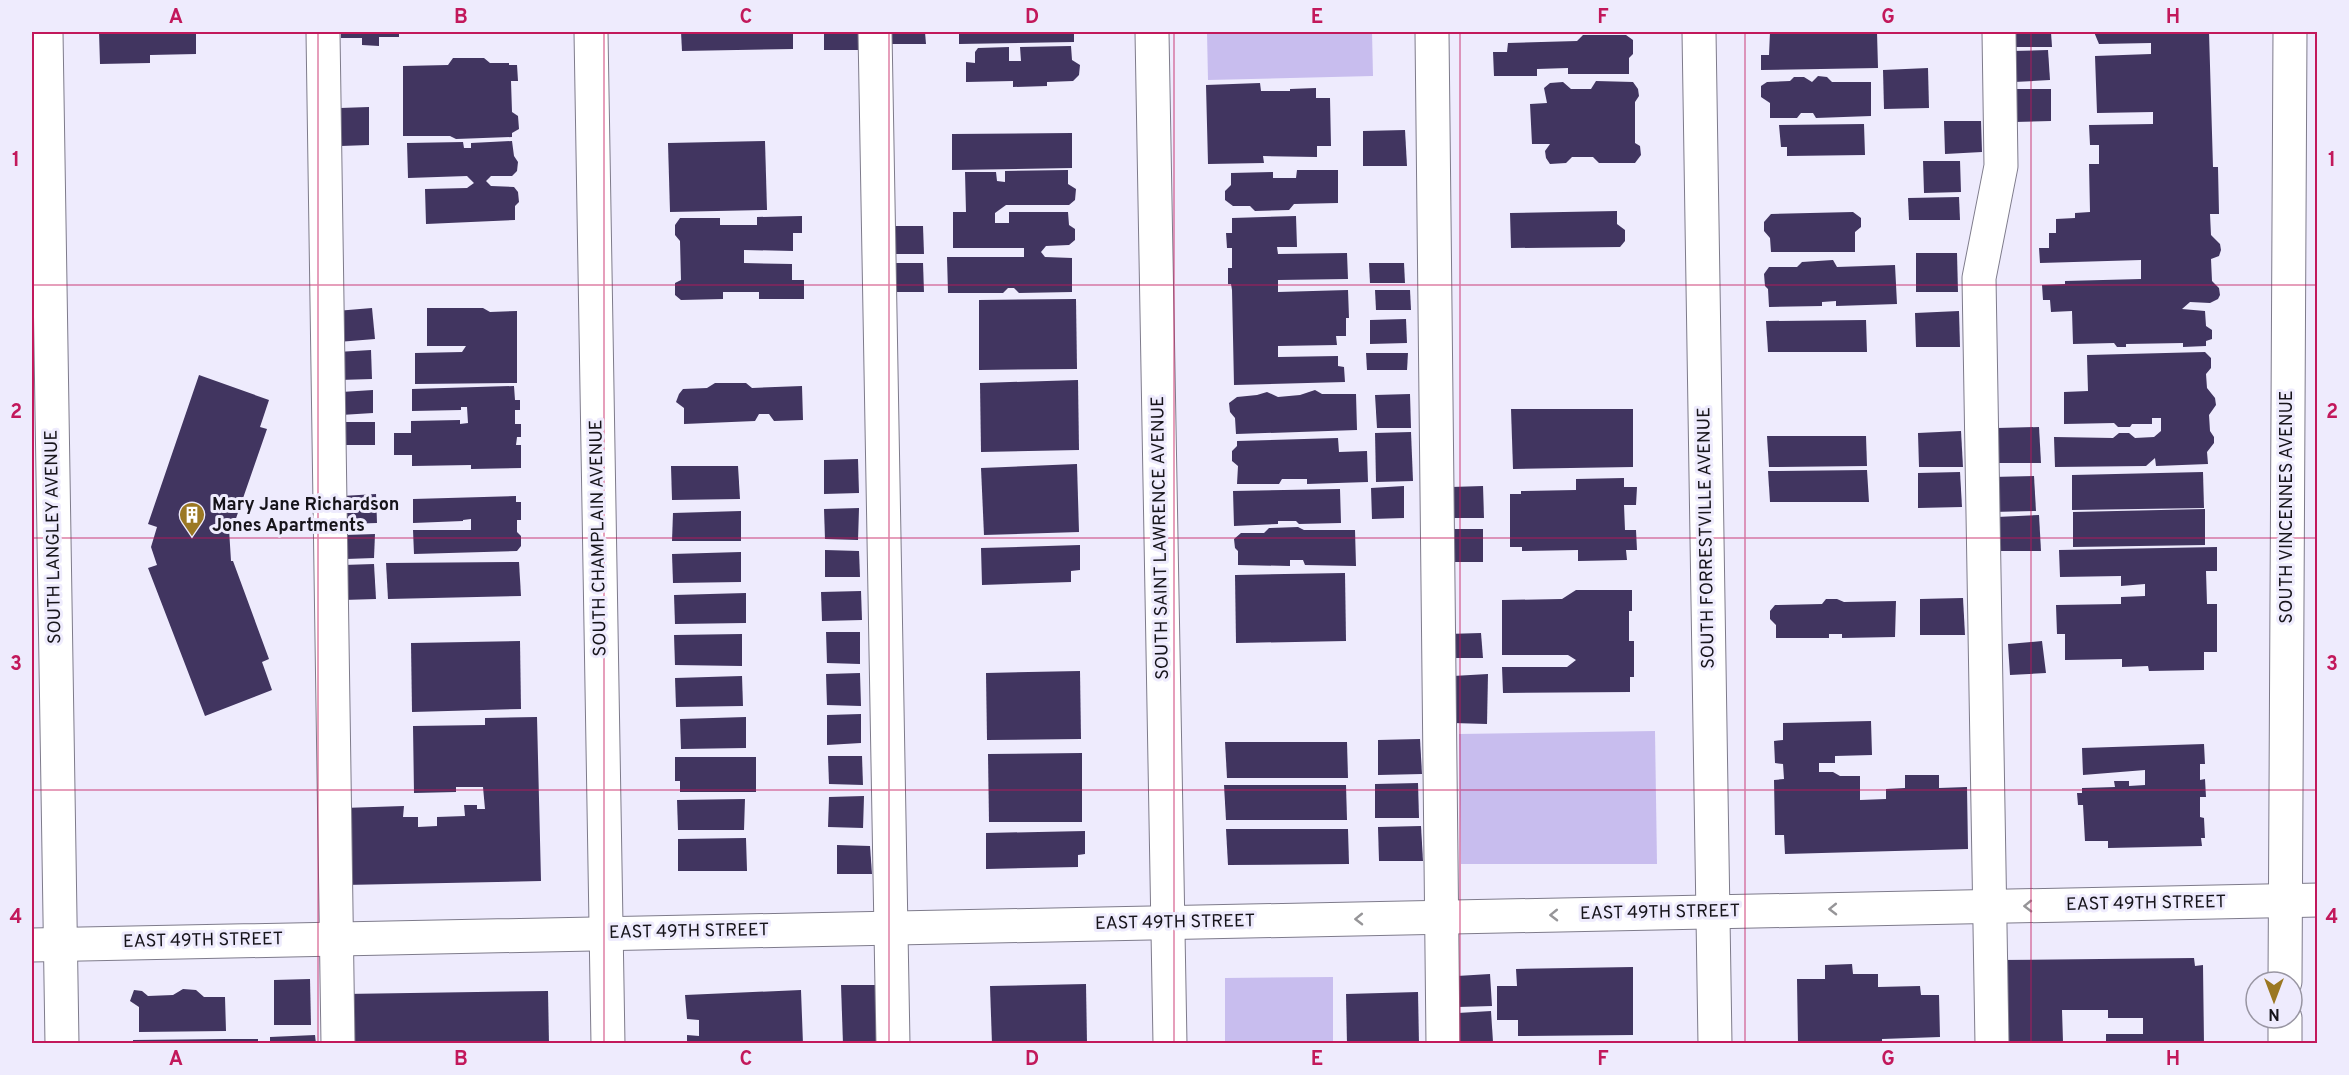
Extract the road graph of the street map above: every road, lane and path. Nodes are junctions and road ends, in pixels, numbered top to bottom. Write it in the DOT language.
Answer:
graph roads {
  1 [pos="46,32"];
  2 [pos="323,32"];
  3 [pos="591,32"];
  4 [pos="875,32"];
  5 [pos="1152,32"];
  6 [pos="1432,32"];
  7 [pos="1698,32"];
  8 [pos="1999,32"];
  9 [pos="2290,32"];
  10 [pos="2318,900"];
  11 [pos="2284,901"];
  12 [pos="1989,907"];
  13 [pos="1713,912"];
  14 [pos="1441,917"];
  15 [pos="1168,923"];
  16 [pos="891,928"];
  17 [pos="606,934"];
  18 [pos="336,939"];
  19 [pos="46,945"];
  20 [pos="2285,970"];
  21 [pos="62,1044"];
  22 [pos="338,1044"];
  23 [pos="608,1044"];
  24 [pos="893,1044"];
  25 [pos="1170,1044"];
  26 [pos="1443,1044"];
  27 [pos="1715,1044"];
  28 [pos="1992,1044"];
  1 -- 19 [label="street, SOUTH LANGLEY AVENUE"];
  2 -- 18 [label="street"];
  3 -- 17 [label="street, SOUTH CHAMPLAIN AVENUE"];
  4 -- 16 [label="street"];
  5 -- 15 [label="street, SOUTH SAINT LAWRENCE AVENUE"];
  6 -- 14 [label="street"];
  7 -- 13 [label="street, SOUTH FORRESTVILLE AVENUE"];
  8 -- 12 [label="street"];
  9 -- 11 [label="street, SOUTH VINCENNES AVENUE"];
  10 -- 11 [label="street, EAST 49TH STREET"];
  11 -- 12 [label="street, EAST 49TH STREET, one-way"];
  11 -- 20 [label="street, SOUTH VINCENNES AVENUE"];
  12 -- 13 [label="street, EAST 49TH STREET, one-way"];
  12 -- 28 [label="street"];
  13 -- 14 [label="street, EAST 49TH STREET, one-way"];
  13 -- 27 [label="street, SOUTH FORRESTVILLE AVENUE"];
  14 -- 15 [label="street, EAST 49TH STREET, one-way"];
  14 -- 26 [label="street"];
  15 -- 16 [label="street, EAST 49TH STREET"];
  15 -- 25 [label="street, SOUTH SAINT LAWRENCE AVENUE"];
  16 -- 17 [label="street, EAST 49TH STREET"];
  16 -- 24 [label="street"];
  17 -- 18 [label="street, EAST 49TH STREET"];
  17 -- 23 [label="street, SOUTH CHAMPLAIN AVENUE"];
  18 -- 19 [label="street, EAST 49TH STREET"];
  18 -- 22 [label="street"];
  19 -- 21 [label="street, SOUTH LANGLEY AVENUE"];
}
